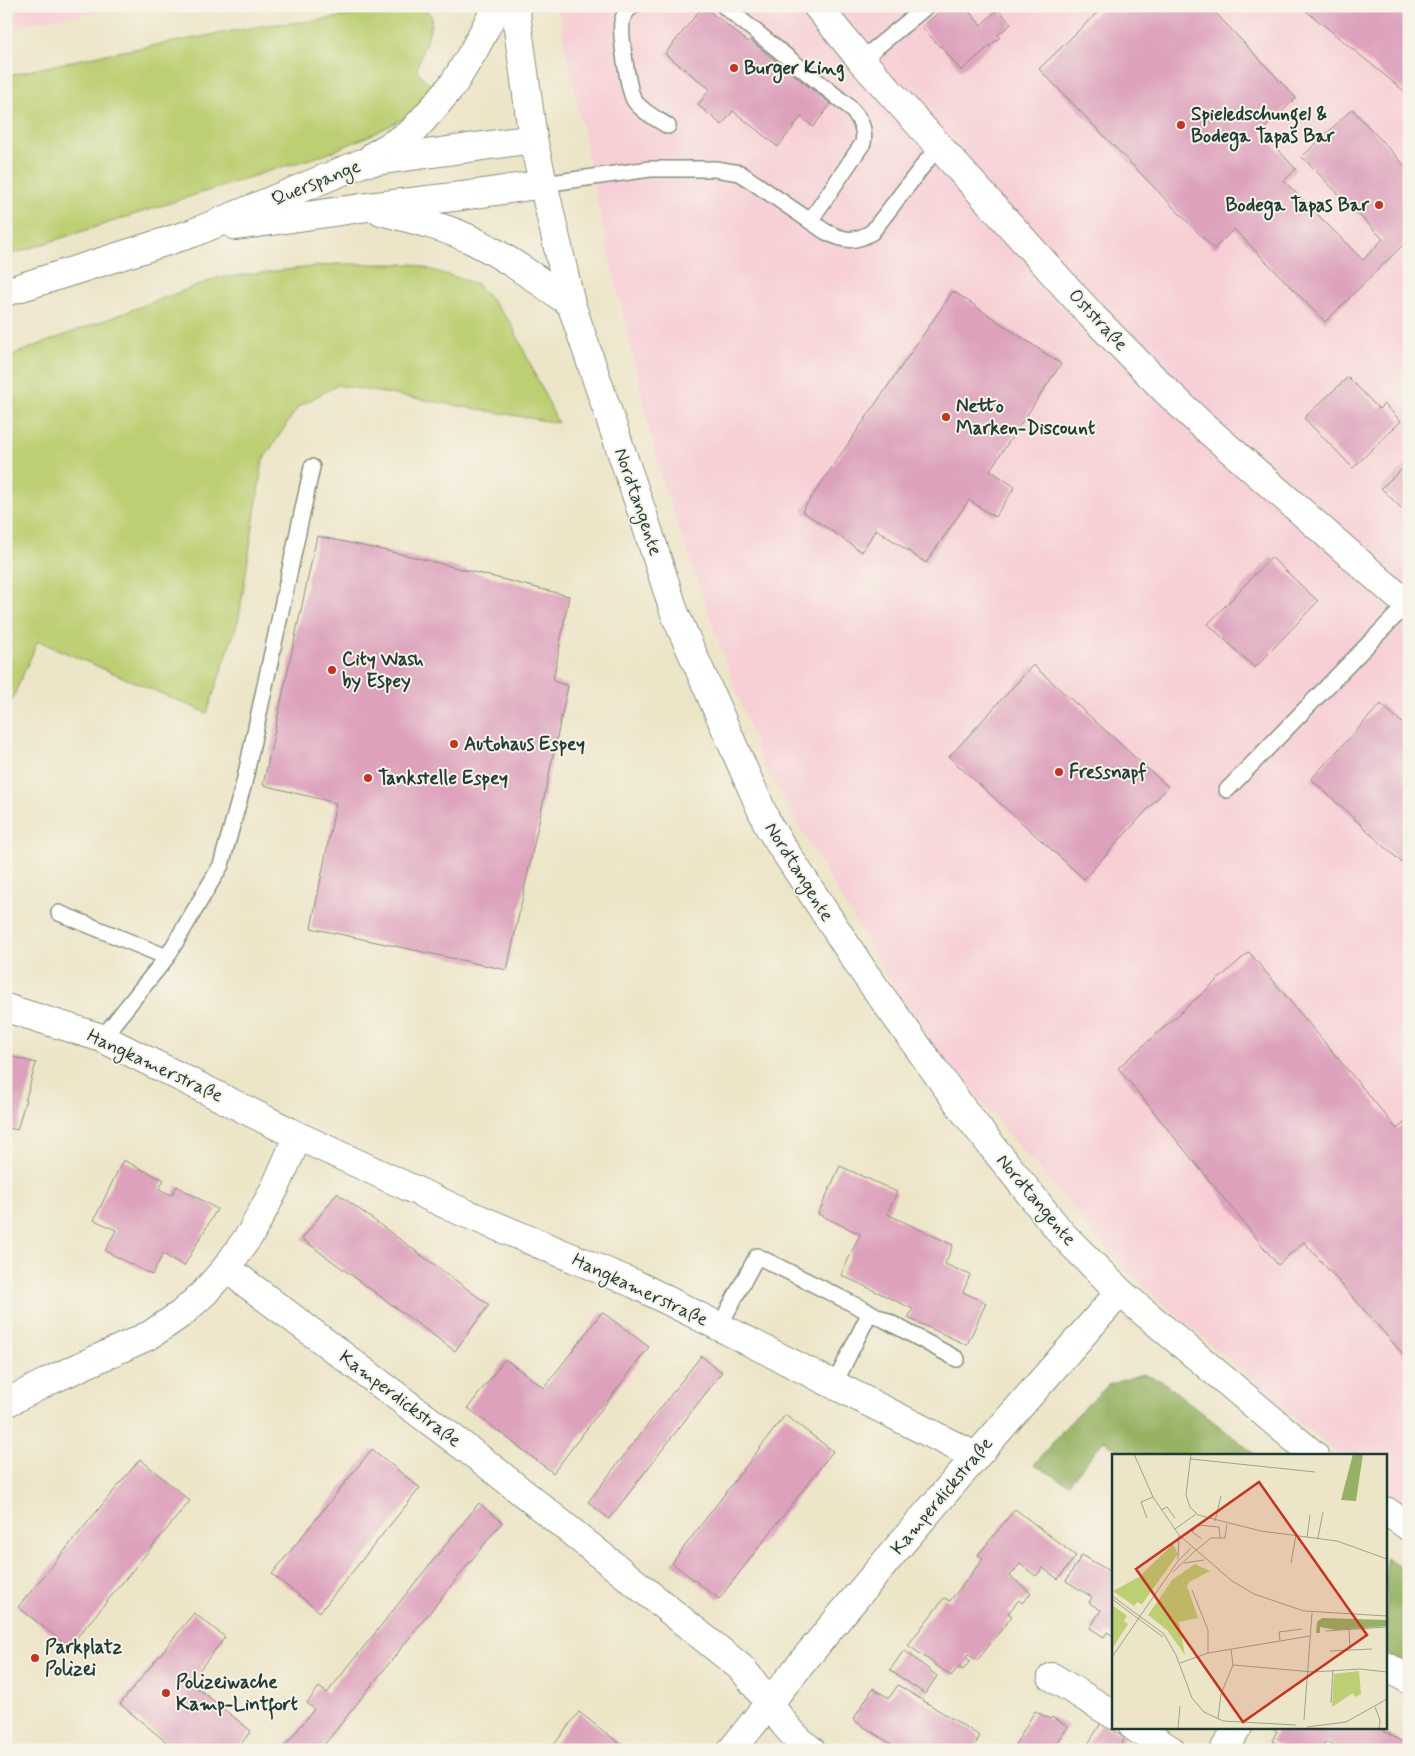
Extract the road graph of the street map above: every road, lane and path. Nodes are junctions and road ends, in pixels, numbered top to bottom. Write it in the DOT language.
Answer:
graph roads {
  1 [pos="497,6"];
  2 [pos="515,6"];
  3 [pos="633,6"];
  4 [pos="724,6"];
  5 [pos="816,6"];
  6 [pos="927,6"];
  7 [pos="861,60"];
  8 [pos="668,126"];
  9 [pos="533,139"];
  10 [pos="939,145"];
  11 [pos="362,163"];
  12 [pos="544,184"];
  13 [pos="368,207"];
  14 [pos="810,221"];
  15 [pos="193,233"];
  16 [pos="6,292"];
  17 [pos="572,304"];
  18 [pos="312,467"];
  19 [pos="1408,605"];
  20 [pos="1227,790"];
  21 [pos="59,913"];
  22 [pos="167,957"];
  23 [pos="6,1008"];
  24 [pos="102,1038"];
  25 [pos="298,1136"];
  26 [pos="226,1268"];
  27 [pos="1120,1292"];
  28 [pos="870,1312"];
  29 [pos="719,1327"];
  30 [pos="956,1360"];
  31 [pos="834,1385"];
  32 [pos="6,1403"];
  33 [pos="1313,1454"];
  34 [pos="975,1456"];
  35 [pos="1388,1512"];
  36 [pos="1409,1527"];
  37 [pos="1388,1667"];
  38 [pos="1052,1677"];
  39 [pos="1409,1680"];
  40 [pos="768,1704"];
  41 [pos="1112,1714"];
  42 [pos="1136,1728"];
  43 [pos="1237,1728"];
  44 [pos="732,1750"];
  45 [pos="811,1750"];
  46 [pos="1171,1750"];
  47 [pos="1224,1750"];
  1 -- 11 [label="street"];
  2 -- 9 [label="street, Nordtangente"];
  3 -- 8 [label="lane"];
  4 -- 14 [label="lane"];
  5 -- 7 [label="street, Oststraße"];
  6 -- 7 [label="lane"];
  7 -- 10 [label="street, Oststraße"];
  9 -- 11 [label="street, Querspange"];
  9 -- 12 [label="street, Nordtangente"];
  10 -- 14 [label="lane"];
  10 -- 19 [label="street, Oststraße"];
  11 -- 15 [label="street, Querspange"];
  12 -- 13 [label="street, Querspange"];
  12 -- 14 [label="lane"];
  12 -- 17 [label="street, Nordtangente"];
  13 -- 15 [label="street, Querspange"];
  13 -- 17 [label="street"];
  15 -- 16 [label="street, Querspange"];
  17 -- 27 [label="street, Nordtangente"];
  18 -- 22 [label="lane"];
  19 -- 20 [label="lane"];
  21 -- 22 [label="lane"];
  22 -- 24 [label="lane"];
  23 -- 24 [label="street, Hangkamerstraße"];
  24 -- 25 [label="street, Hangkamerstraße"];
  25 -- 26 [label="street"];
  25 -- 29 [label="street, Hangkamerstraße"];
  26 -- 32 [label="street"];
  26 -- 40 [label="street, Kamperdickstraße"];
  27 -- 33 [label="street, Nordtangente"];
  27 -- 34 [label="street, Kamperdickstraße"];
  28 -- 29 [label="lane"];
  28 -- 30 [label="lane"];
  28 -- 31 [label="lane"];
  29 -- 31 [label="street, Hangkamerstraße"];
  31 -- 34 [label="street, Hangkamerstraße"];
  34 -- 40 [label="street, Kamperdickstraße"];
  35 -- 36 [label="street"];
  37 -- 39 [label="street"];
  38 -- 41 [label="street"];
  40 -- 44 [label="street, Kamperdickstraße"];
  40 -- 45 [label="street"];
  42 -- 46 [label="street"];
  43 -- 47 [label="street"];
}
